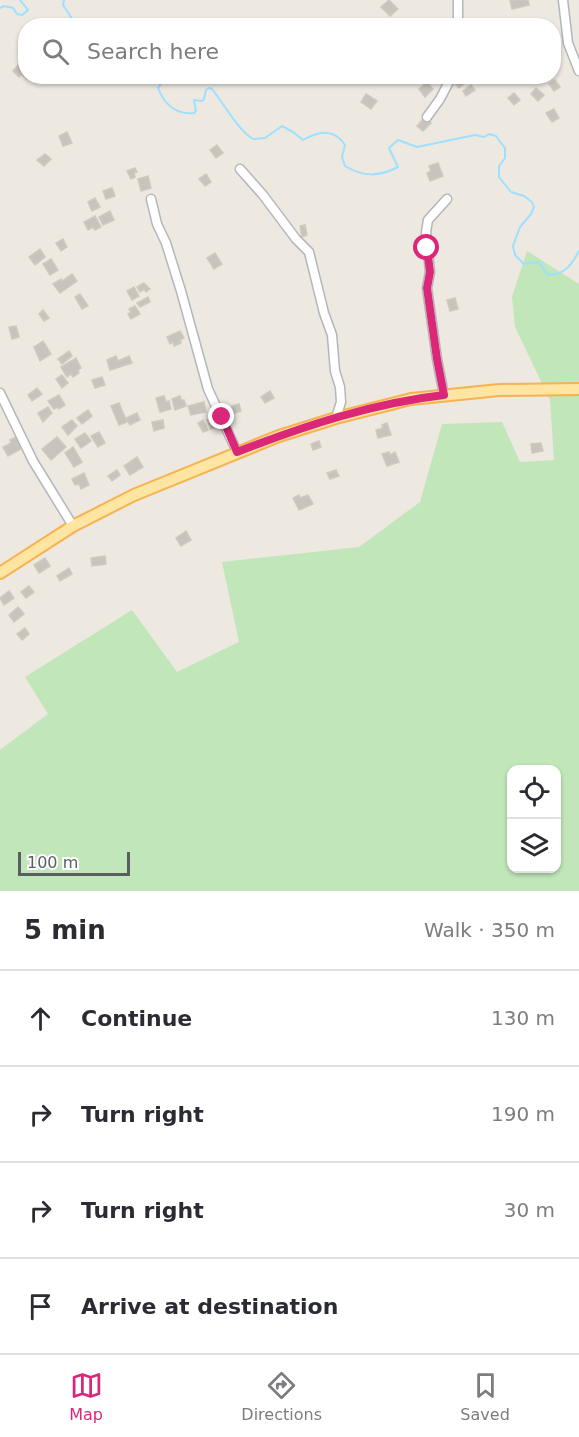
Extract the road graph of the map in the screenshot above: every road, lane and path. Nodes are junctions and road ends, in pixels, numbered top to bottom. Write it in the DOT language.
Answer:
graph roads {
  1 [pos="458,0"];
  2 [pos="563,0"];
  3 [pos="458,18"];
  4 [pos="579,70"];
  5 [pos="448,84"];
  6 [pos="427,117"];
  7 [pos="240,169"];
  8 [pos="151,199"];
  9 [pos="447,199"];
  10 [pos="579,389"];
  11 [pos="0,393"];
  12 [pos="444,395"];
  13 [pos="336,418"];
  14 [pos="237,452"];
  15 [pos="73,526"];
  16 [pos="0,573"];
  1 -- 3 [label="street"];
  2 -- 4 [label="street"];
  5 -- 6 [label="street"];
  7 -- 13 [label="street"];
  8 -- 14 [label="street"];
  9 -- 12 [label="street"];
  10 -- 12 [label="main road"];
  11 -- 15 [label="street"];
  12 -- 13 [label="main road"];
  13 -- 14 [label="main road"];
  14 -- 15 [label="main road"];
  15 -- 16 [label="main road"];
}
